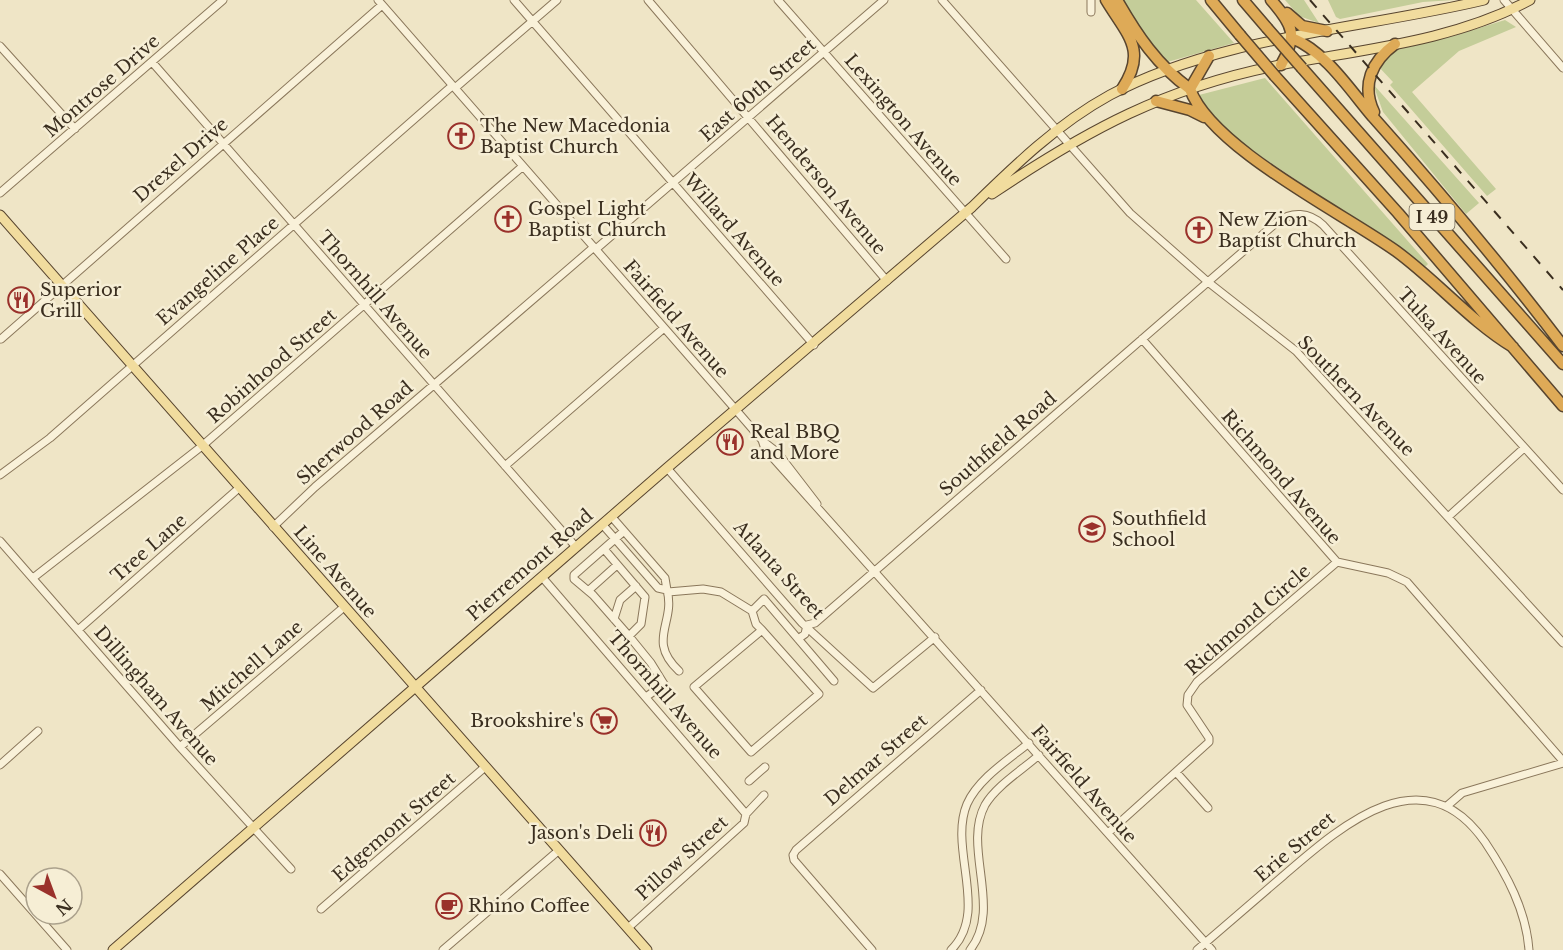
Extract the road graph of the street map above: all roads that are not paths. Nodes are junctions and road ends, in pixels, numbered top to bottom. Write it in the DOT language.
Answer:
graph roads {
  1 [pos="223,0"];
  2 [pos="514,0"];
  3 [pos="557,0"];
  4 [pos="648,0"];
  5 [pos="778,0"];
  6 [pos="884,0"];
  7 [pos="942,0"];
  8 [pos="1091,0"];
  9 [pos="1106,0"];
  10 [pos="1117,0"];
  11 [pos="1211,0"];
  12 [pos="1243,0"];
  13 [pos="1271,0"];
  14 [pos="1484,0"];
  15 [pos="1504,0"];
  16 [pos="1530,0"];
  17 [pos="1470,2"];
  18 [pos="380,3"];
  19 [pos="1512,10"];
  20 [pos="1281,11"];
  21 [pos="1091,12"];
  22 [pos="532,21"];
  23 [pos="1327,31"];
  24 [pos="1292,38"];
  25 [pos="1395,44"];
  26 [pos="0,46"];
  27 [pos="824,52"];
  28 [pos="1209,56"];
  29 [pos="1322,58"];
  30 [pos="152,63"];
  31 [pos="1281,65"];
  32 [pos="1563,68"];
  33 [pos="1166,70"];
  34 [pos="453,87"];
  35 [pos="1190,88"];
  36 [pos="1122,89"];
  37 [pos="1156,100"];
  38 [pos="750,117"];
  39 [pos="1207,118"];
  40 [pos="1379,123"];
  41 [pos="75,129"];
  42 [pos="1057,130"];
  43 [pos="223,143"];
  44 [pos="1069,143"];
  45 [pos="523,166"];
  46 [pos="673,183"];
  47 [pos="0,193"];
  48 [pos="968,211"];
  49 [pos="1293,214"];
  50 [pos="0,215"];
  51 [pos="294,224"];
  52 [pos="595,248"];
  53 [pos="1006,259"];
  54 [pos="887,281"];
  55 [pos="1208,282"];
  56 [pos="61,285"];
  57 [pos="364,305"];
  58 [pos="664,328"];
  59 [pos="1,339"];
  60 [pos="1142,339"];
  61 [pos="814,345"];
  62 [pos="1563,346"];
  63 [pos="1513,347"];
  64 [pos="1563,364"];
  65 [pos="132,366"];
  66 [pos="434,385"];
  67 [pos="1563,406"];
  68 [pos="736,410"];
  69 [pos="202,446"];
  70 [pos="1524,448"];
  71 [pos="505,466"];
  72 [pos="667,468"];
  73 [pos="0,476"];
  74 [pos="239,488"];
  75 [pos="1563,490"];
  76 [pos="611,516"];
  77 [pos="1448,517"];
  78 [pos="602,524"];
  79 [pos="273,527"];
  80 [pos="624,531"];
  81 [pos="615,539"];
  82 [pos="0,541"];
  83 [pos="576,548"];
  84 [pos="604,549"];
  85 [pos="1336,562"];
  86 [pos="617,565"];
  87 [pos="876,570"];
  88 [pos="542,577"];
  89 [pos="33,578"];
  90 [pos="636,586"];
  91 [pos="588,591"];
  92 [pos="668,591"];
  93 [pos="344,607"];
  94 [pos="753,611"];
  95 [pos="614,619"];
  96 [pos="807,625"];
  97 [pos="78,630"];
  98 [pos="762,630"];
  99 [pos="629,636"];
  100 [pos="935,637"];
  101 [pos="798,639"];
  102 [pos="1563,643"];
  103 [pos="679,670"];
  104 [pos="834,681"];
  105 [pos="414,687"];
  106 [pos="981,690"];
  107 [pos="646,697"];
  108 [pos="38,731"];
  109 [pos="1029,743"];
  110 [pos="180,747"];
  111 [pos="1039,755"];
  112 [pos="1563,762"];
  113 [pos="0,765"];
  114 [pos="485,767"];
  115 [pos="765,767"];
  116 [pos="1176,772"];
  117 [pos="749,781"];
  118 [pos="764,795"];
  119 [pos="1447,806"];
  120 [pos="1208,808"];
  121 [pos="743,810"];
  122 [pos="253,828"];
  123 [pos="1108,833"];
  124 [pos="558,851"];
  125 [pos="291,869"];
  126 [pos="0,874"];
  127 [pos="321,909"];
  128 [pos="628,928"];
  129 [pos="1206,943"];
  130 [pos="67,950"];
  131 [pos="113,950"];
  132 [pos="443,950"];
  133 [pos="647,950"];
  134 [pos="872,950"];
  135 [pos="951,950"];
  136 [pos="970,950"];
  137 [pos="1197,950"];
  138 [pos="1212,950"];
  139 [pos="1529,950"];
  1 -- 30 [label="street, Montrose Drive"];
  2 -- 22 [label="street, Willard Avenue"];
  3 -- 22 [label="street, Evangeline Place"];
  4 -- 38 [label="street, Henderson Avenue"];
  5 -- 27 [label="street, Lexington Avenue"];
  6 -- 27 [label="street, East 60th Street"];
  7 -- 42 [label="street, Southern Avenue"];
  8 -- 21 [label="street"];
  9 -- 36 [label="highway"];
  10 -- 33 [label="highway"];
  11 -- 63 [label="highway, I 49, bridge"];
  12 -- 64 [label="highway, I 49, bridge"];
  13 -- 20 [label="highway"];
  14 -- 17 [label="main road, Pierremont Road"];
  15 -- 19 [label="street"];
  16 -- 19 [label="main road, Pierremont Road"];
  17 -- 23 [label="main road, Pierremont Road"];
  18 -- 34 [label="street, Fairfield Avenue"];
  18 -- 43 [label="street, Drexel Drive"];
  19 -- 25 [label="main road, Pierremont Road"];
  19 -- 32 [label="street"];
  20 -- 23 [label="highway"];
  20 -- 24 [label="highway"];
  22 -- 34 [label="street, Evangeline Place"];
  22 -- 46 [label="street, Willard Avenue"];
  23 -- 24 [label="main road, Pierremont Road"];
  24 -- 28 [label="main road, Pierremont Road"];
  24 -- 29 [label="highway"];
  24 -- 31 [label="highway"];
  25 -- 29 [label="main road, Pierremont Road"];
  25 -- 40 [label="highway"];
  26 -- 41 [label="street"];
  27 -- 38 [label="street, East 60th Street"];
  27 -- 48 [label="street, Lexington Avenue"];
  28 -- 33 [label="main road, Pierremont Road"];
  28 -- 35 [label="highway"];
  29 -- 31 [label="main road, Pierremont Road"];
  29 -- 40 [label="highway"];
  30 -- 41 [label="street, Montrose Drive"];
  30 -- 43 [label="street, Thornhill Avenue"];
  31 -- 35 [label="main road, Pierremont Road"];
  33 -- 35 [label="highway"];
  33 -- 36 [label="main road, Pierremont Road"];
  34 -- 45 [label="street, Fairfield Avenue"];
  34 -- 51 [label="street, Evangeline Place"];
  35 -- 37 [label="main road, Pierremont Road"];
  35 -- 39 [label="highway"];
  36 -- 42 [label="main road, Pierremont Road"];
  37 -- 39 [label="highway"];
  37 -- 44 [label="main road, Pierremont Road"];
  38 -- 46 [label="street, East 60th Street"];
  38 -- 54 [label="street, Henderson Avenue"];
  39 -- 63 [label="highway"];
  40 -- 62 [label="highway"];
  41 -- 47 [label="street, Montrose Drive"];
  42 -- 44 [label="street, Southern Avenue"];
  42 -- 48 [label="main road, Pierremont Road"];
  43 -- 51 [label="street, Thornhill Avenue"];
  43 -- 56 [label="street, Drexel Drive"];
  44 -- 48 [label="main road, Pierremont Road"];
  44 -- 55 [label="street, Southern Avenue"];
  45 -- 52 [label="street, Fairfield Avenue"];
  45 -- 57 [label="street, Robinhood Street"];
  46 -- 52 [label="street, East 60th Street"];
  46 -- 61 [label="street, Willard Avenue"];
  48 -- 53 [label="street, Lexington Avenue"];
  48 -- 54 [label="main road, Pierremont Road"];
  49 -- 55 [label="street, Southfield Road"];
  49 -- 70 [label="street, Tulsa Avenue"];
  50 -- 56 [label="main road, Line Avenue"];
  51 -- 57 [label="street, Thornhill Avenue"];
  51 -- 65 [label="street, Evangeline Place"];
  52 -- 58 [label="street, Fairfield Avenue"];
  52 -- 66 [label="street, Sherwood Road"];
  54 -- 61 [label="main road, Pierremont Road"];
  55 -- 60 [label="street, Southfield Road"];
  55 -- 77 [label="street, Southern Avenue"];
  56 -- 59 [label="street, Drexel Drive"];
  56 -- 65 [label="main road, Line Avenue"];
  57 -- 66 [label="street, Thornhill Avenue"];
  57 -- 69 [label="street, Robinhood Street"];
  58 -- 68 [label="street, Fairfield Avenue"];
  58 -- 71 [label="street"];
  60 -- 85 [label="street, Richmond Avenue"];
  60 -- 87 [label="street, Southfield Road"];
  61 -- 68 [label="main road, Pierremont Road"];
  63 -- 67 [label="highway, I 49"];
  65 -- 69 [label="main road, Line Avenue"];
  65 -- 73 [label="street, Evangeline Place"];
  66 -- 71 [label="street, Thornhill Avenue"];
  66 -- 79 [label="street, Sherwood Road"];
  68 -- 72 [label="main road, Pierremont Road"];
  68 -- 87 [label="street, Fairfield Avenue"];
  69 -- 74 [label="main road, Line Avenue"];
  69 -- 89 [label="street, Robinhood Street"];
  70 -- 75 [label="street, Tulsa Avenue"];
  70 -- 77 [label="street"];
  71 -- 83 [label="street, Thornhill Avenue"];
  72 -- 76 [label="main road, Pierremont Road"];
  72 -- 96 [label="street, Atlanta Street"];
  74 -- 79 [label="main road, Line Avenue"];
  74 -- 97 [label="street, Tree Lane"];
  76 -- 78 [label="main road, Pierremont Road"];
  76 -- 80 [label="street"];
  77 -- 102 [label="street, Southern Avenue"];
  78 -- 81 [label="street"];
  78 -- 83 [label="main road, Pierremont Road"];
  79 -- 93 [label="main road, Line Avenue"];
  80 -- 81 [label="street"];
  80 -- 92 [label="street"];
  81 -- 84 [label="street"];
  81 -- 92 [label="street"];
  82 -- 89 [label="street, Dillingham Avenue"];
  83 -- 88 [label="main road, Pierremont Road"];
  84 -- 86 [label="street"];
  84 -- 91 [label="street"];
  85 -- 112 [label="street, Richmond Avenue"];
  85 -- 116 [label="street, Richmond Circle"];
  86 -- 90 [label="street"];
  86 -- 91 [label="street"];
  87 -- 96 [label="street, Southfield Road"];
  87 -- 100 [label="street, Fairfield Avenue"];
  88 -- 105 [label="main road, Pierremont Road"];
  88 -- 107 [label="street, Thornhill Avenue"];
  89 -- 97 [label="street, Dillingham Avenue"];
  90 -- 95 [label="street"];
  90 -- 99 [label="street"];
  91 -- 95 [label="street"];
  92 -- 94 [label="street"];
  92 -- 103 [label="street"];
  93 -- 105 [label="main road, Line Avenue"];
  93 -- 110 [label="street, Mitchell Lane"];
  94 -- 98 [label="street"];
  94 -- 101 [label="street"];
  95 -- 99 [label="street"];
  96 -- 100 [label="street, Atlanta Street"];
  96 -- 101 [label="street"];
  97 -- 110 [label="street, Dillingham Avenue"];
  98 -- 98 [label="street"];
  99 -- 107 [label="street"];
  100 -- 106 [label="street, Fairfield Avenue"];
  101 -- 104 [label="street"];
  105 -- 114 [label="main road, Line Avenue"];
  105 -- 122 [label="main road, Pierremont Road"];
  106 -- 109 [label="street, Fairfield Avenue"];
  106 -- 134 [label="street, Delmar Street"];
  107 -- 121 [label="street, Thornhill Avenue"];
  108 -- 113 [label="street"];
  109 -- 111 [label="street, Fairfield Avenue"];
  109 -- 135 [label="street"];
  110 -- 122 [label="street, Dillingham Avenue"];
  111 -- 123 [label="street, Fairfield Avenue"];
  111 -- 136 [label="street"];
  112 -- 119 [label="street"];
  114 -- 124 [label="main road, Line Avenue"];
  114 -- 127 [label="street, Edgemont Street"];
  115 -- 117 [label="street"];
  116 -- 120 [label="street"];
  116 -- 123 [label="street"];
  118 -- 121 [label="street, Pillow Street"];
  119 -- 129 [label="street, Erie Street"];
  119 -- 139 [label="street"];
  121 -- 128 [label="street, Pillow Street"];
  122 -- 125 [label="street, Dillingham Avenue"];
  122 -- 131 [label="main road, Pierremont Road"];
  123 -- 129 [label="street, Fairfield Avenue"];
  124 -- 128 [label="main road, Line Avenue"];
  124 -- 132 [label="street"];
  126 -- 130 [label="street"];
  128 -- 133 [label="main road, Line Avenue"];
  129 -- 137 [label="street, Erie Street"];
  129 -- 138 [label="street, Fairfield Avenue"];
}
